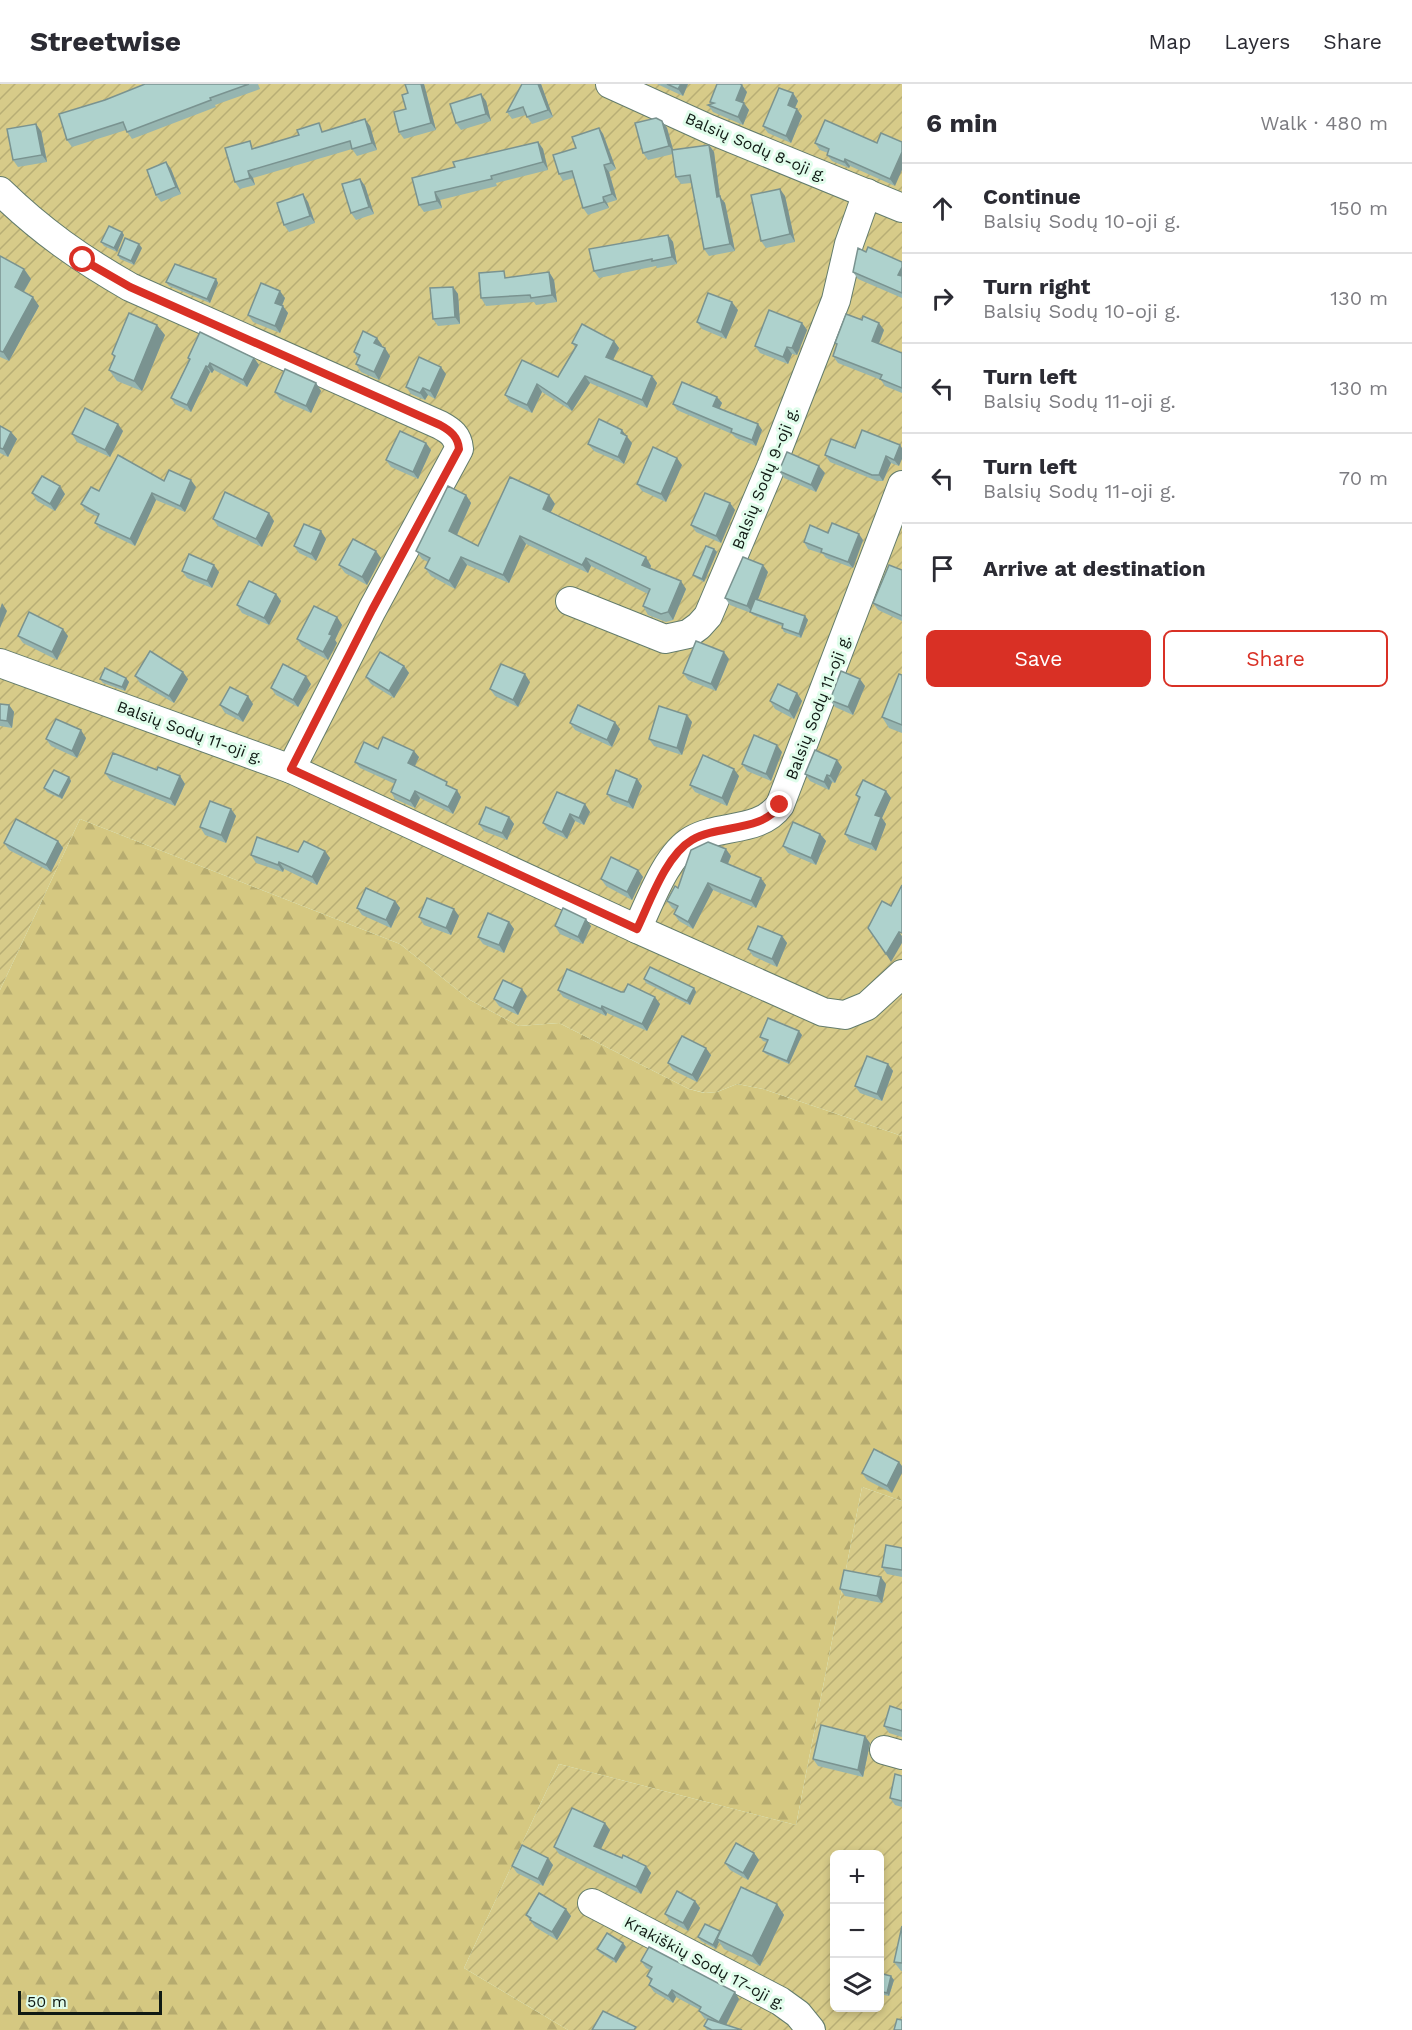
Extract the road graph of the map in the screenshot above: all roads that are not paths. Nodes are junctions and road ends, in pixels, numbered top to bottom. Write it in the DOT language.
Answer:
graph roads {
  1 [pos="610,84"];
  2 [pos="0,191"];
  3 [pos="867,193"];
  4 [pos="902,208"];
  5 [pos="902,485"];
  6 [pos="570,601"];
  7 [pos="0,663"];
  8 [pos="291,769"];
  9 [pos="637,929"];
  10 [pos="902,974"];
  11 [pos="592,1903"];
  12 [pos="811,2030"];
  1 -- 3 [label="street, Balsių Sodų 8-oji g."];
  2 -- 8 [label="street"];
  3 -- 4 [label="street, Balsių Sodų 8-oji g."];
  3 -- 6 [label="street, Balsių Sodų 9-oji g."];
  5 -- 9 [label="street, Balsių Sodų 11-oji g."];
  7 -- 8 [label="street, Balsių Sodų 11-oji g."];
  8 -- 9 [label="street, Balsių Sodų 11-oji g."];
  9 -- 10 [label="street, Balsių Sodų 11-oji g."];
  11 -- 12 [label="street, Krakiškių Sodų 17-oji g."];
}
